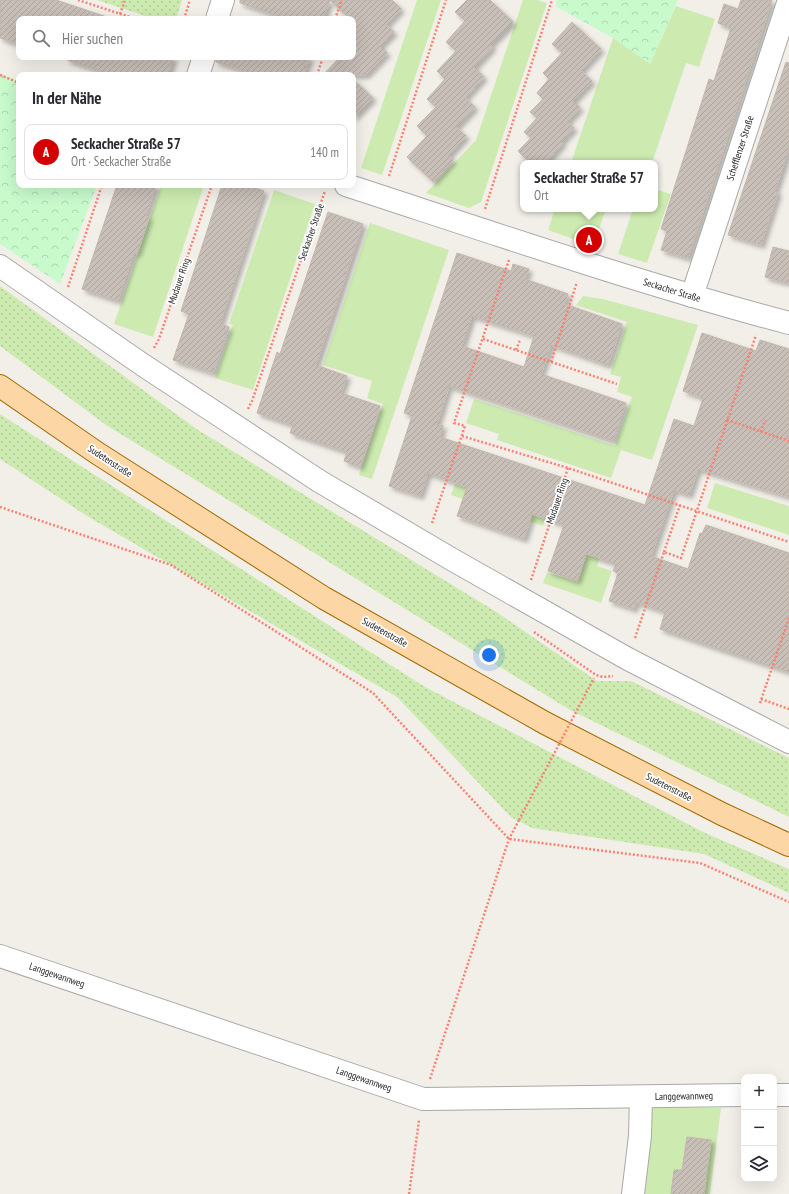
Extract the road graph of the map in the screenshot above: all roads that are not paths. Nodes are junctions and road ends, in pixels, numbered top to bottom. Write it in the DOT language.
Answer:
graph roads {
  1 [pos="223,0"];
  2 [pos="789,0"];
  3 [pos="218,16"];
  4 [pos="203,60"];
  5 [pos="199,72"];
  6 [pos="355,188"];
  7 [pos="0,266"];
  8 [pos="692,296"];
  9 [pos="789,323"];
  10 [pos="0,386"];
  11 [pos="789,742"];
  12 [pos="789,845"];
  13 [pos="0,956"];
  14 [pos="741,1095"];
  15 [pos="777,1095"];
  16 [pos="789,1095"];
  17 [pos="641,1097"];
  18 [pos="633,1194"];
  1 -- 3 [label="street"];
  2 -- 8 [label="street, Schefflenzer Straße"];
  4 -- 5 [label="street"];
  6 -- 8 [label="street, Seckacher Straße"];
  7 -- 11 [label="street"];
  8 -- 9 [label="street, Seckacher Straße"];
  10 -- 12 [label="main road, Sudetenstraße"];
  13 -- 17 [label="street, Langgewannweg"];
  14 -- 17 [label="street, Langgewannweg"];
  15 -- 16 [label="street"];
  17 -- 18 [label="street"];
}
